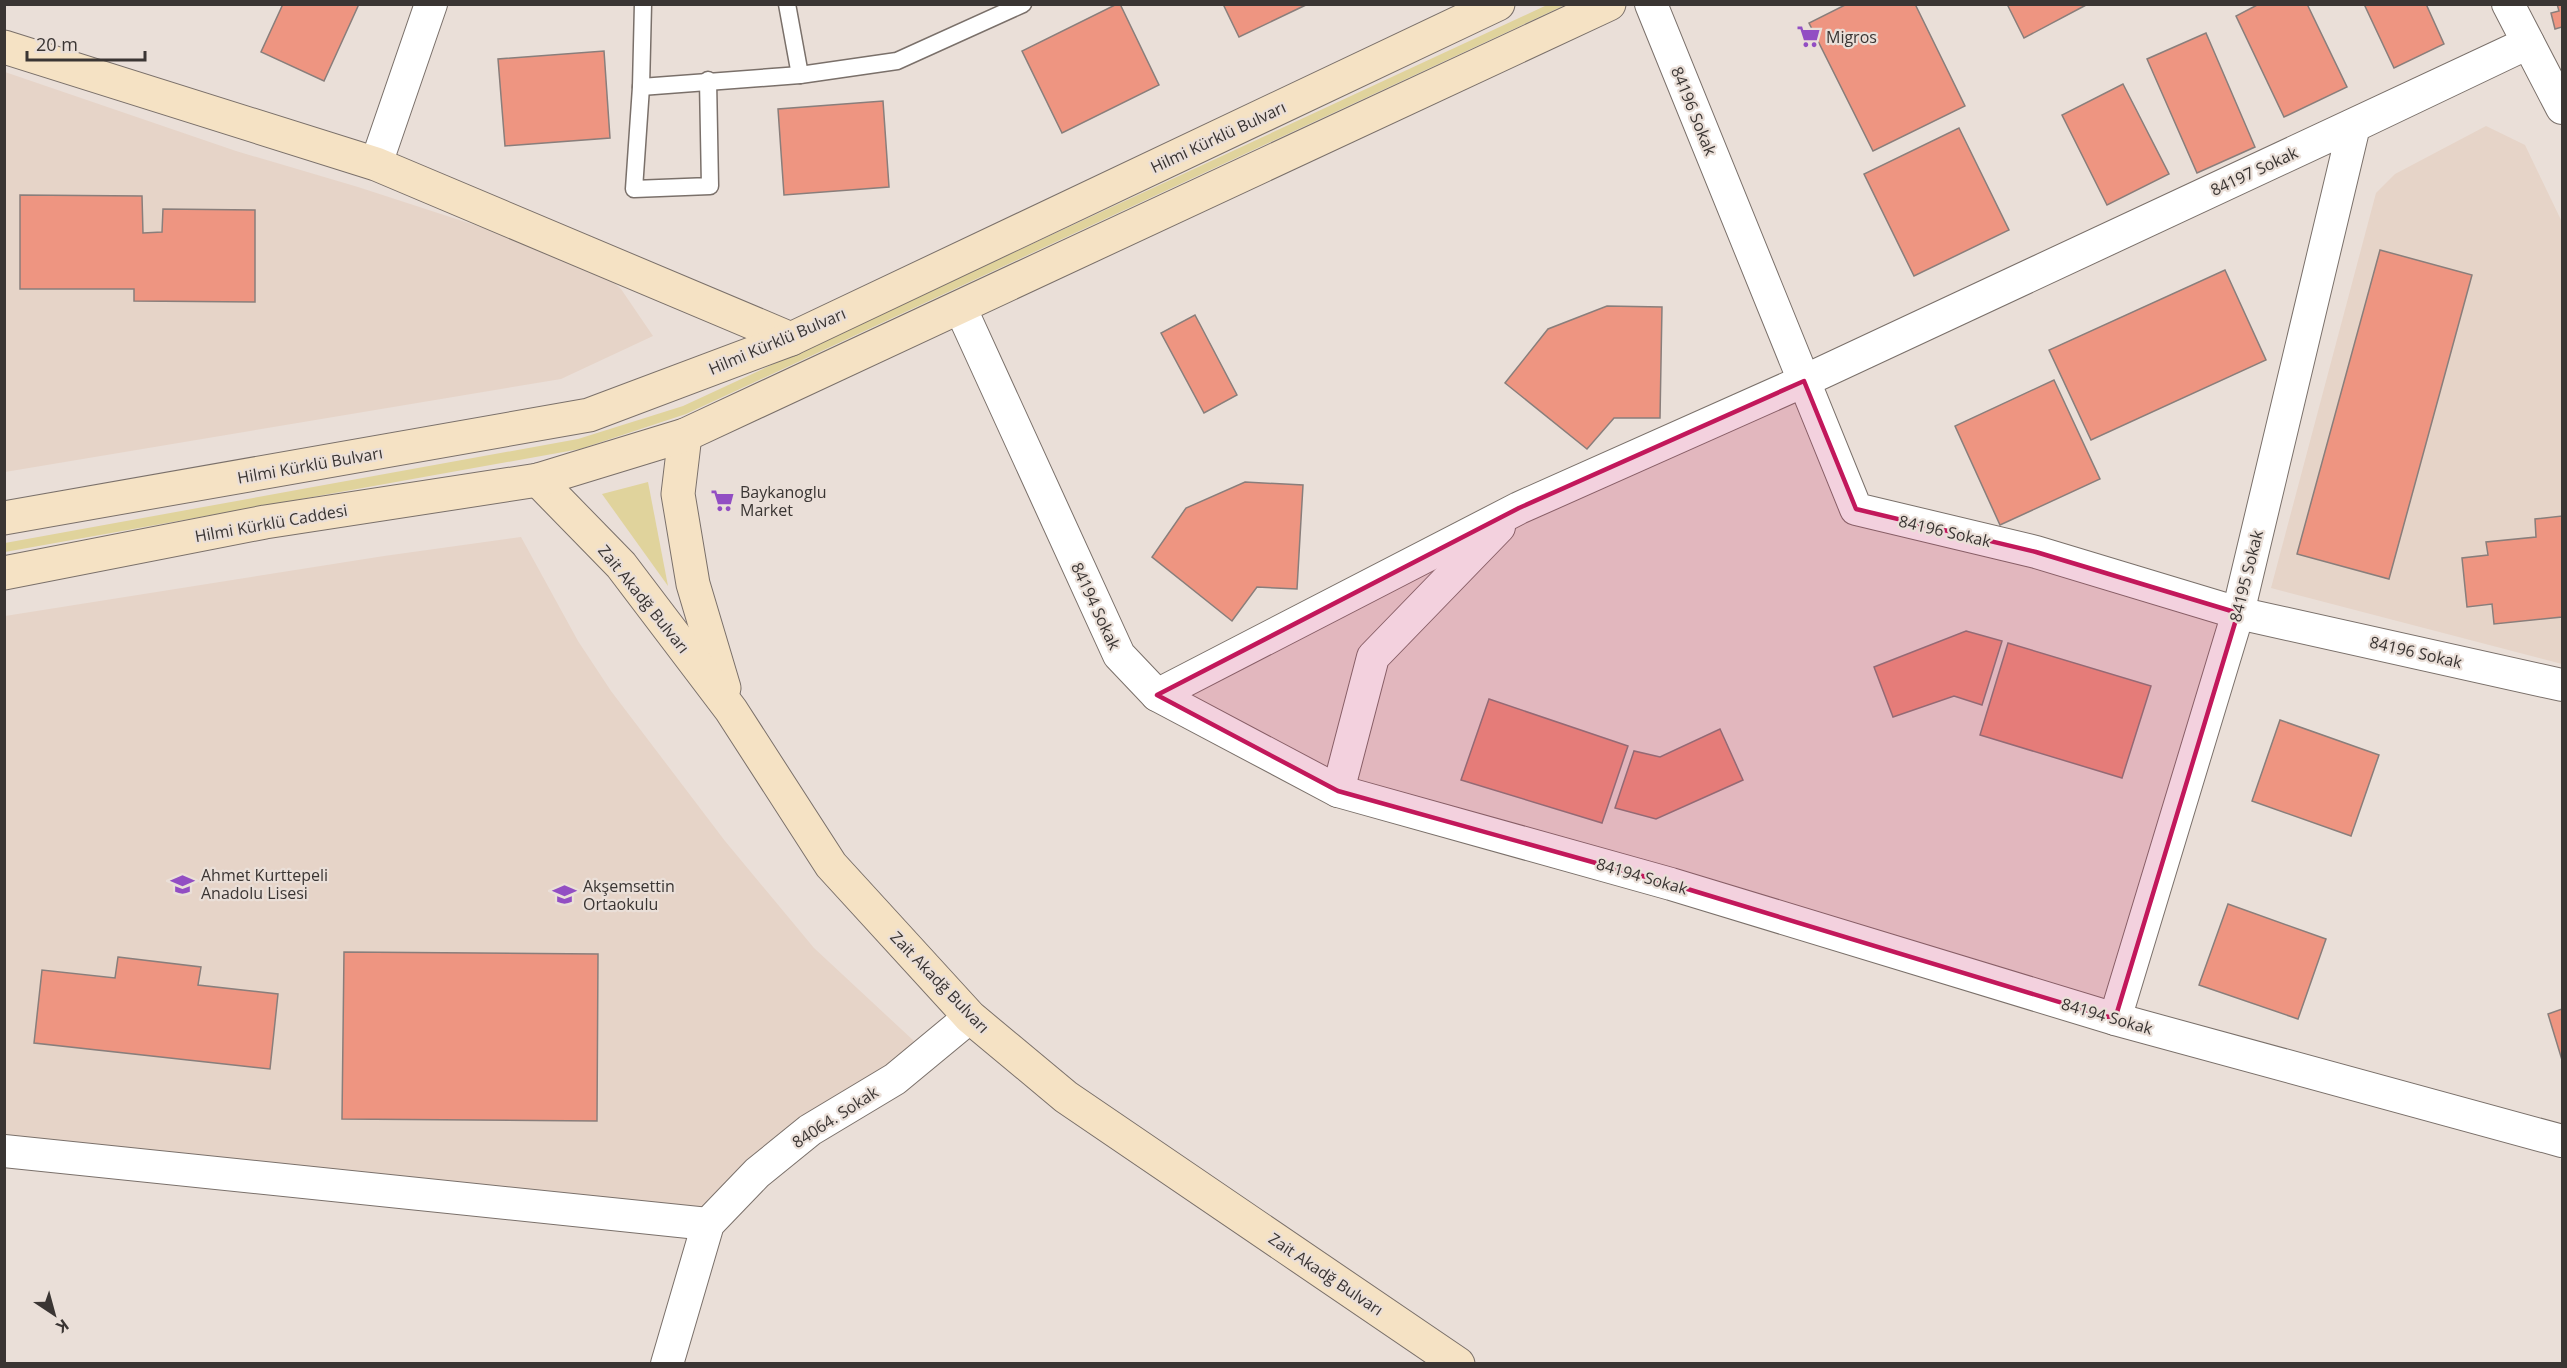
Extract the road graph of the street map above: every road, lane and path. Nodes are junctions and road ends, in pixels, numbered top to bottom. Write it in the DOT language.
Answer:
graph roads {
  1 [pos="431,4"];
  2 [pos="643,4"];
  3 [pos="787,4"];
  4 [pos="1023,4"];
  5 [pos="1498,4"];
  6 [pos="1609,4"];
  7 [pos="1651,4"];
  8 [pos="2508,4"];
  9 [pos="2528,43"];
  10 [pos="4,47"];
  11 [pos="800,75"];
  12 [pos="708,80"];
  13 [pos="641,87"];
  14 [pos="2562,108"];
  15 [pos="376,164"];
  16 [pos="960,308"];
  17 [pos="791,339"];
  18 [pos="1804,381"];
  19 [pos="685,435"];
  20 [pos="538,480"];
  21 [pos="1519,507"];
  22 [pos="4,518"];
  23 [pos="4,573"];
  24 [pos="2238,613"];
  25 [pos="2562,685"];
  26 [pos="1156,695"];
  27 [pos="730,710"];
  28 [pos="1338,791"];
  29 [pos="970,1017"];
  30 [pos="2115,1019"];
  31 [pos="2562,1141"];
  32 [pos="4,1150"];
  33 [pos="708,1224"];
  34 [pos="667,1364"];
  35 [pos="1458,1364"];
  1 -- 15 [label="street"];
  2 -- 13 [label="lane"];
  3 -- 11 [label="lane"];
  4 -- 11 [label="lane"];
  5 -- 17 [label="main road, Hilmi Kürklü Bulvarı"];
  6 -- 16 [label="main road"];
  7 -- 18 [label="street, 84196 Sokak"];
  8 -- 9 [label="street"];
  9 -- 14 [label="street"];
  9 -- 18 [label="street, 84197 Sokak"];
  9 -- 24 [label="street, 84195 Sokak"];
  10 -- 15 [label="main road"];
  11 -- 12 [label="lane"];
  12 -- 13 [label="lane"];
  12 -- 13 [label="lane"];
  15 -- 17 [label="main road"];
  16 -- 19 [label="main road"];
  16 -- 26 [label="street, 84194 Sokak"];
  17 -- 22 [label="main road, Hilmi Kürklü Bulvarı"];
  18 -- 21 [label="street, 84197 Sokak"];
  18 -- 24 [label="street, 84196 Sokak"];
  19 -- 20 [label="main road"];
  19 -- 27 [label="main road"];
  20 -- 23 [label="main road, Hilmi Kürklü Caddesi"];
  20 -- 27 [label="main road, Zait Akadğ Bulvarı"];
  21 -- 26 [label="street, 84197 Sokak"];
  21 -- 28 [label="street"];
  24 -- 25 [label="street, 84196 Sokak"];
  24 -- 30 [label="street, 84195 Sokak"];
  26 -- 28 [label="street, 84194 Sokak"];
  27 -- 29 [label="main road, Zait Akadğ Bulvarı"];
  28 -- 30 [label="street, 84194 Sokak"];
  29 -- 33 [label="street, 84064. Sokak"];
  29 -- 35 [label="main road, Zait Akadğ Bulvarı"];
  30 -- 31 [label="street, 84194 Sokak"];
  32 -- 33 [label="street"];
  33 -- 34 [label="street, 84064. Sokak"];
}
